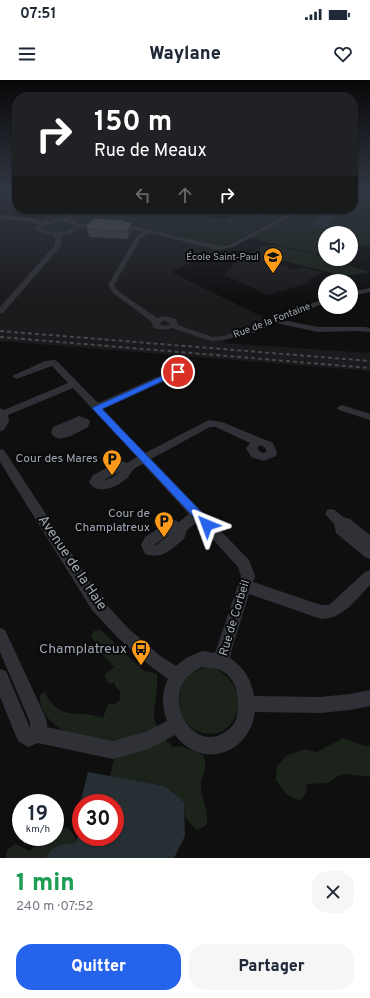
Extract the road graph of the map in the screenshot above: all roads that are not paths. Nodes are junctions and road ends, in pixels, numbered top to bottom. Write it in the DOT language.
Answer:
graph roads {
  1 [pos="39,227"];
  2 [pos="76,227"];
  3 [pos="132,227"];
  4 [pos="267,227"];
  5 [pos="148,231"];
  6 [pos="58,234"];
  7 [pos="370,290"];
  8 [pos="358,293"];
  9 [pos="318,304"];
  10 [pos="0,311"];
  11 [pos="275,320"];
  12 [pos="370,321"];
  13 [pos="368,329"];
  14 [pos="190,366"];
  15 [pos="16,376"];
  16 [pos="74,384"];
  17 [pos="342,408"];
  18 [pos="99,411"];
  19 [pos="1,412"];
  20 [pos="370,418"];
  21 [pos="85,421"];
  22 [pos="0,428"];
  23 [pos="257,442"];
  24 [pos="0,453"];
  25 [pos="144,458"];
  26 [pos="126,468"];
  27 [pos="198,515"];
  28 [pos="179,528"];
  29 [pos="370,542"];
  30 [pos="370,553"];
  31 [pos="370,576"];
  32 [pos="246,586"];
  33 [pos="0,635"];
  34 [pos="222,661"];
  35 [pos="16,672"];
  36 [pos="177,676"];
  37 [pos="1,680"];
  38 [pos="370,698"];
  39 [pos="248,705"];
  40 [pos="177,725"];
  41 [pos="38,734"];
  1 -- 6 [label="street"];
  2 -- 6 [label="street"];
  3 -- 5 [label="street"];
  4 -- 5 [label="street"];
  5 -- 11 [label="street, Rue de la Fontaine"];
  6 -- 10 [label="street"];
  7 -- 8 [label="street"];
  9 -- 11 [label="street, Rue de la Fontaine"];
  11 -- 13 [label="street"];
  12 -- 13 [label="street"];
  14 -- 18 [label="street"];
  15 -- 16 [label="street, Rue de Corbeil"];
  16 -- 18 [label="street, Rue de Corbeil"];
  16 -- 19 [label="street"];
  17 -- 20 [label="street"];
  18 -- 21 [label="street"];
  18 -- 25 [label="street, Rue de Corbeil"];
  19 -- 22 [label="street"];
  23 -- 25 [label="street"];
  24 -- 36 [label="street, Avenue de la Haie"];
  25 -- 26 [label="street"];
  25 -- 27 [label="street, Rue de Corbeil"];
  27 -- 28 [label="street"];
  27 -- 32 [label="street, Rue de Corbeil"];
  29 -- 30 [label="street"];
  31 -- 32 [label="street"];
  32 -- 34 [label="street, Rue de Corbeil"];
  33 -- 35 [label="street"];
  34 -- 36 [label="street"];
  34 -- 39 [label="street"];
  35 -- 37 [label="street"];
  35 -- 41 [label="street"];
  36 -- 40 [label="street"];
  37 -- 41 [label="street"];
  38 -- 39 [label="street"];
  39 -- 40 [label="street"];
  40 -- 41 [label="street"];
}
